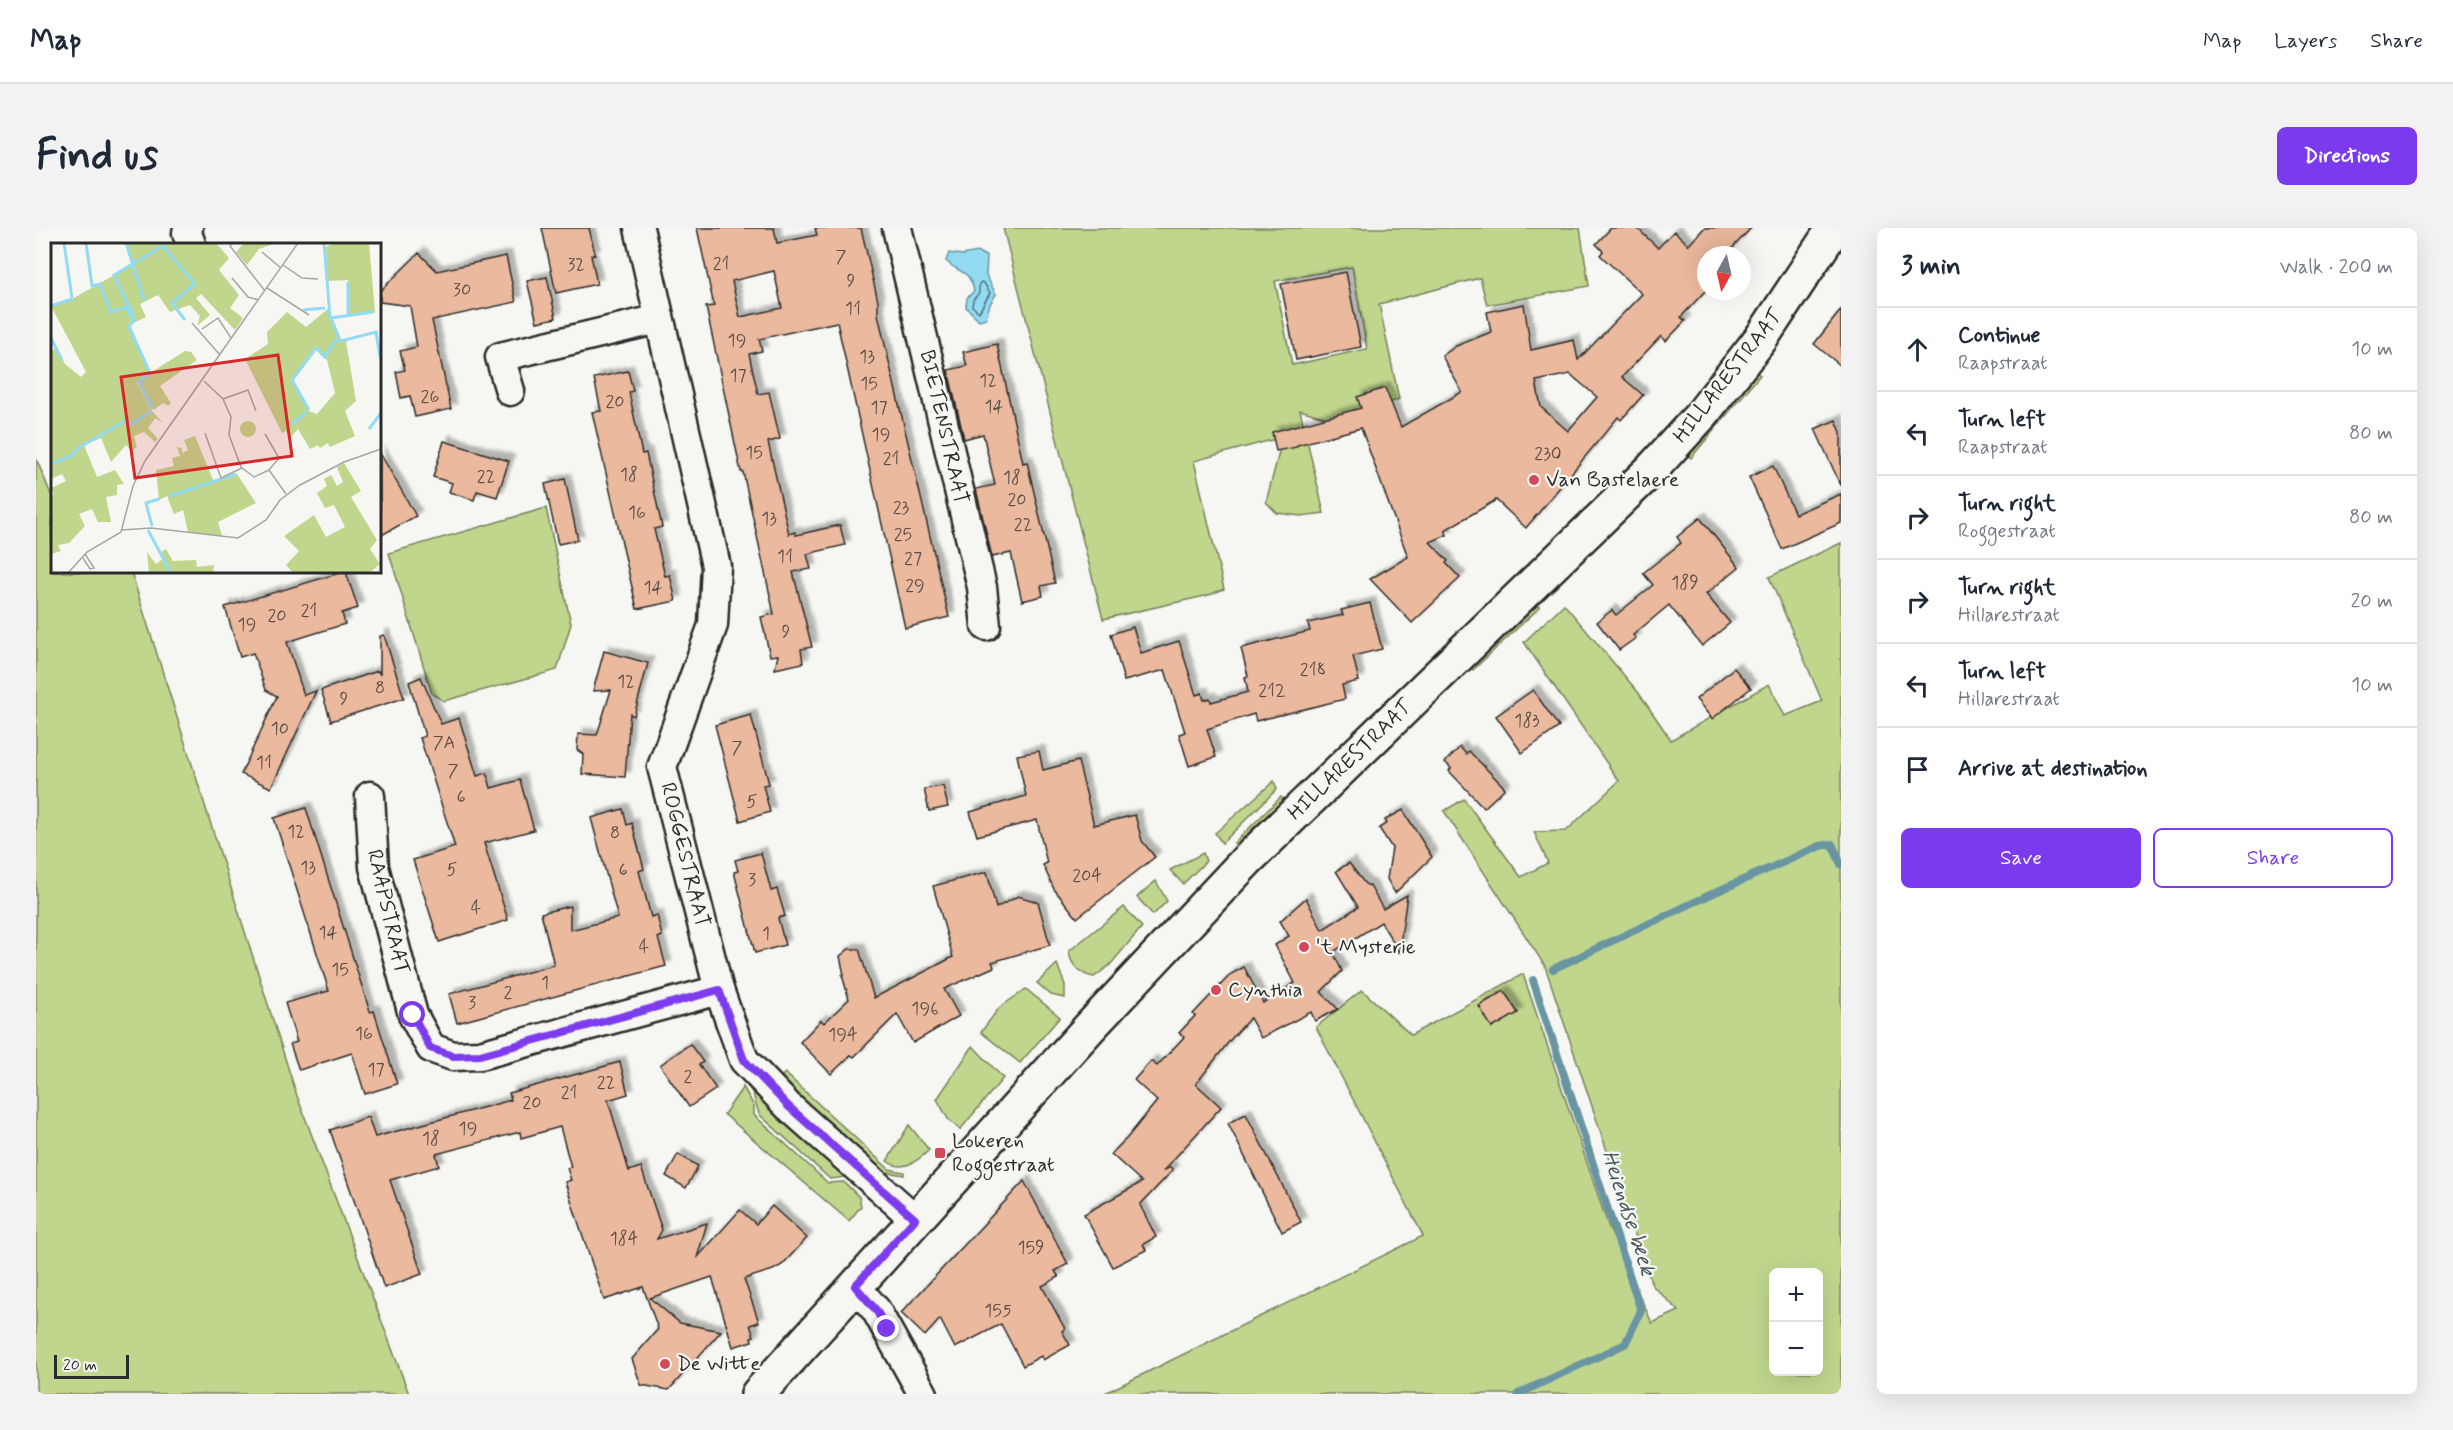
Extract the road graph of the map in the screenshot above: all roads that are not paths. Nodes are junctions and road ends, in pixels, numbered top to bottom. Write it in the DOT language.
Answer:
graph roads {
  1 [pos="188,228"];
  2 [pos="639,228"];
  3 [pos="897,228"];
  4 [pos="1834,228"];
  5 [pos="191,243"];
  6 [pos="659,319"];
  7 [pos="510,392"];
  8 [pos="986,626"];
  9 [pos="370,796"];
  10 [pos="719,990"];
  11 [pos="915,1219"];
  12 [pos="855,1286"];
  13 [pos="758,1394"];
  14 [pos="922,1394"];
  1 -- 5 [label="street"];
  2 -- 6 [label="street, ROGGESTRAAT"];
  3 -- 8 [label="street, BIETENSTRAAT"];
  4 -- 11 [label="main road, HILLARESTRAAT"];
  6 -- 7 [label="street"];
  6 -- 10 [label="street, ROGGESTRAAT"];
  9 -- 10 [label="street, RAAPSTRAAT"];
  10 -- 11 [label="street, ROGGESTRAAT"];
  11 -- 12 [label="main road, HILLARESTRAAT"];
  12 -- 13 [label="main road, HILLARESTRAAT"];
  12 -- 14 [label="street"];
}
